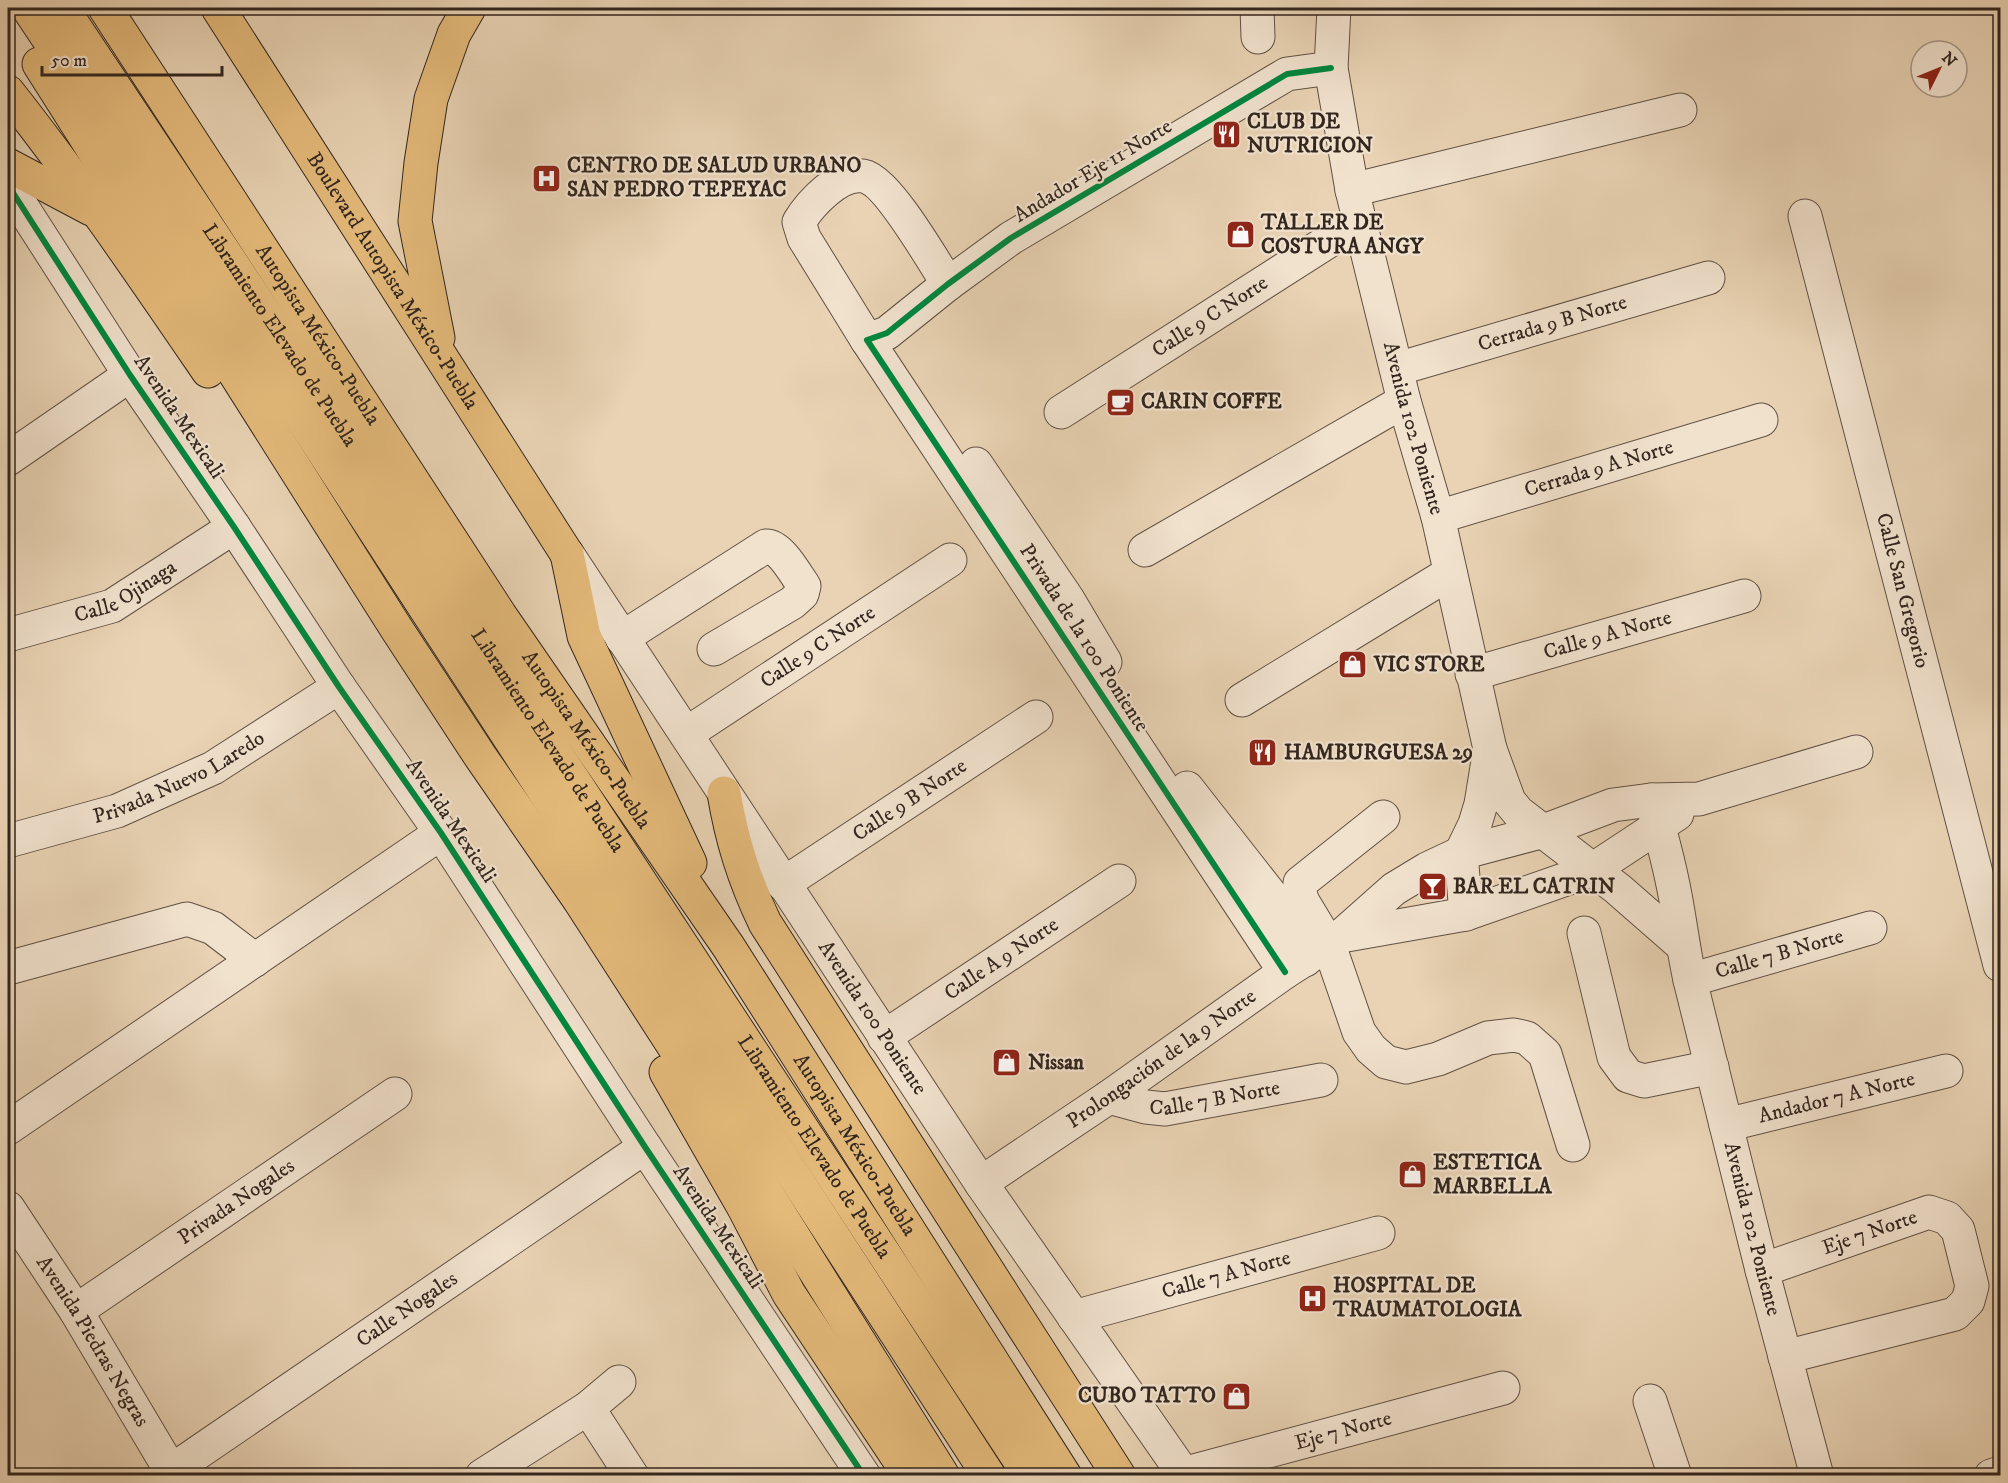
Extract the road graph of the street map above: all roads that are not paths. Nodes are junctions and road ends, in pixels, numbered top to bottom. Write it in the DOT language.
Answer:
graph roads {
  1 [pos="28,8"];
  2 [pos="62,8"];
  3 [pos="105,8"];
  4 [pos="218,8"];
  5 [pos="469,8"];
  6 [pos="1334,8"];
  7 [pos="8,14"];
  8 [pos="1331,68"];
  9 [pos="8,93"];
  10 [pos="1680,110"];
  11 [pos="8,165"];
  12 [pos="40,183"];
  13 [pos="1352,190"];
  14 [pos="13,207"];
  15 [pos="98,213"];
  16 [pos="1805,216"];
  17 [pos="1360,221"];
  18 [pos="1708,278"];
  19 [pos="948,284"];
  20 [pos="877,337"];
  21 [pos="441,355"];
  22 [pos="1396,369"];
  23 [pos="130,375"];
  24 [pos="1404,401"];
  25 [pos="1061,412"];
  26 [pos="1761,420"];
  27 [pos="8,459"];
  28 [pos="1437,517"];
  29 [pos="234,527"];
  30 [pos="1145,550"];
  31 [pos="567,554"];
  32 [pos="950,560"];
  33 [pos="1450,573"];
  34 [pos="1744,596"];
  35 [pos="398,630"];
  36 [pos="8,635"];
  37 [pos="622,638"];
  38 [pos="714,649"];
  39 [pos="1472,674"];
  40 [pos="339,687"];
  41 [pos="1242,700"];
  42 [pos="1036,717"];
  43 [pos="686,734"];
  44 [pos="1490,749"];
  45 [pos="1856,752"];
  46 [pos="480,756"];
  47 [pos="724,793"];
  48 [pos="1655,813"];
  49 [pos="1383,817"];
  50 [pos="1544,831"];
  51 [pos="441,833"];
  52 [pos="8,841"];
  53 [pos="1461,853"];
  54 [pos="1592,870"];
  55 [pos="1119,881"];
  56 [pos="783,884"];
  57 [pos="1466,914"];
  58 [pos="1870,928"];
  59 [pos="1584,933"];
  60 [pos="1682,945"];
  61 [pos="729,946"];
  62 [pos="1315,953"];
  63 [pos="255,960"];
  64 [pos="2001,965"];
  65 [pos="8,968"];
  66 [pos="1690,980"];
  67 [pos="884,1037"];
  68 [pos="1712,1067"];
  69 [pos="1946,1071"];
  70 [pos="1321,1080"];
  71 [pos="395,1094"];
  72 [pos="1109,1097"];
  73 [pos="1726,1125"];
  74 [pos="8,1128"];
  75 [pos="1573,1145"];
  76 [pos="645,1147"];
  77 [pos="981,1183"];
  78 [pos="8,1208"];
  79 [pos="1378,1233"];
  80 [pos="1762,1270"];
  81 [pos="76,1311"];
  82 [pos="1074,1317"];
  83 [pos="1785,1357"];
  84 [pos="619,1382"];
  85 [pos="1503,1388"];
  86 [pos="1650,1401"];
  87 [pos="588,1408"];
  88 [pos="173,1473"];
  89 [pos="2001,1473"];
  90 [pos="1184,1475"];
  91 [pos="482,1476"];
  92 [pos="632,1476"];
  93 [pos="864,1476"];
  94 [pos="910,1476"];
  95 [pos="943,1476"];
  96 [pos="989,1476"];
  97 [pos="1030,1476"];
  98 [pos="1065,1476"];
  99 [pos="1119,1476"];
  100 [pos="1675,1476"];
  101 [pos="1817,1476"];
  102 [pos="1991,1476"];
  1 -- 96 [label="main road, Libramiento Elevado de Puebla"];
  2 -- 97 [label="main road, Libramiento Elevado de Puebla"];
  3 -- 61 [label="main road, Autopista México-Puebla"];
  4 -- 21 [label="main road, Boulevard Autopista México-Puebla"];
  5 -- 21 [label="main road"];
  6 -- 8 [label="street, Avenida 102 Poniente"];
  7 -- 35 [label="main road"];
  8 -- 13 [label="street, Avenida 102 Poniente"];
  8 -- 19 [label="street, Andador Eje 11 Norte"];
  9 -- 15 [label="main road"];
  10 -- 13 [label="street"];
  11 -- 12 [label="main road"];
  12 -- 14 [label="street"];
  12 -- 15 [label="main road"];
  13 -- 17 [label="street, Avenida 102 Poniente"];
  14 -- 23 [label="street, Avenida Mexicali"];
  15 -- 35 [label="main road"];
  16 -- 64 [label="street, Calle San Gregorio"];
  17 -- 22 [label="street, Avenida 102 Poniente"];
  17 -- 25 [label="street, Calle 9 C Norte"];
  18 -- 22 [label="street, Cerrada 9 B Norte"];
  19 -- 20 [label="street, Andador Eje 11 Norte"];
  19 -- 20 [label="street, Privada de la 100 Poniente"];
  20 -- 62 [label="street, Privada de la 100 Poniente"];
  21 -- 31 [label="main road, Boulevard Autopista México-Puebla"];
  22 -- 24 [label="street, Avenida 102 Poniente"];
  23 -- 27 [label="street"];
  23 -- 29 [label="street, Avenida Mexicali"];
  24 -- 28 [label="street, Avenida 102 Poniente"];
  24 -- 30 [label="street"];
  26 -- 28 [label="street, Cerrada 9 A Norte"];
  28 -- 33 [label="street, Avenida 102 Poniente"];
  29 -- 36 [label="street, Calle Ojinaga"];
  29 -- 40 [label="street, Avenida Mexicali"];
  31 -- 37 [label="street, Avenida 100 Poniente"];
  31 -- 61 [label="main road"];
  32 -- 43 [label="street, Calle 9 C Norte"];
  33 -- 39 [label="street, Avenida 102 Poniente"];
  33 -- 41 [label="street"];
  34 -- 39 [label="street, Calle 9 A Norte"];
  35 -- 46 [label="main road"];
  37 -- 38 [label="street"];
  37 -- 43 [label="street, Avenida 100 Poniente"];
  39 -- 44 [label="street, Avenida 102 Poniente"];
  40 -- 51 [label="street, Avenida Mexicali"];
  40 -- 52 [label="street, Privada Nuevo Laredo"];
  42 -- 56 [label="street, Calle 9 B Norte"];
  43 -- 47 [label="street, Avenida 100 Poniente"];
  44 -- 50 [label="street, Avenida 102 Poniente"];
  44 -- 53 [label="street"];
  45 -- 48 [label="street"];
  46 -- 94 [label="main road"];
  46 -- 95 [label="main road"];
  47 -- 56 [label="street, Avenida 100 Poniente"];
  47 -- 99 [label="main road"];
  48 -- 50 [label="street"];
  48 -- 54 [label="street"];
  48 -- 60 [label="street, Avenida 102 Poniente"];
  49 -- 62 [label="street"];
  50 -- 53 [label="street, Prolongación de la 9 Norte"];
  50 -- 54 [label="street, Avenida 102 Poniente"];
  51 -- 63 [label="street"];
  51 -- 76 [label="street, Avenida Mexicali"];
  53 -- 57 [label="street"];
  53 -- 62 [label="street, Prolongación de la 9 Norte"];
  54 -- 57 [label="street, Prolongación de la 9 Norte"];
  54 -- 60 [label="street, Avenida 102 Poniente"];
  55 -- 67 [label="street, Calle A 9 Norte"];
  56 -- 67 [label="street, Avenida 100 Poniente"];
  57 -- 62 [label="street, Prolongación de la 9 Norte"];
  58 -- 66 [label="street, Calle 7 B Norte"];
  59 -- 68 [label="street"];
  60 -- 66 [label="street, Avenida 102 Poniente"];
  61 -- 98 [label="main road, Autopista México-Puebla"];
  62 -- 72 [label="street, Prolongación de la 9 Norte"];
  62 -- 75 [label="street"];
  63 -- 65 [label="street"];
  63 -- 74 [label="street"];
  66 -- 68 [label="street, Avenida 102 Poniente"];
  67 -- 77 [label="street, Avenida 100 Poniente"];
  68 -- 73 [label="street, Avenida 102 Poniente"];
  69 -- 73 [label="street, Andador 7 A Norte"];
  70 -- 72 [label="street, Calle 7 B Norte"];
  71 -- 81 [label="street, Privada Nogales"];
  72 -- 77 [label="street, Prolongación de la 9 Norte"];
  73 -- 80 [label="street, Avenida 102 Poniente"];
  76 -- 88 [label="street, Calle Nogales"];
  76 -- 93 [label="street, Avenida Mexicali"];
  77 -- 82 [label="street, Avenida 100 Poniente"];
  78 -- 81 [label="street, Avenida Piedras Negras"];
  79 -- 82 [label="street, Calle 7 A Norte"];
  80 -- 83 [label="street, Avenida 102 Poniente"];
  80 -- 83 [label="street, Eje 7 Norte"];
  81 -- 88 [label="street, Avenida Piedras Negras"];
  82 -- 90 [label="street, Avenida 100 Poniente"];
  83 -- 101 [label="street, Avenida 102 Poniente"];
  84 -- 87 [label="street"];
  85 -- 90 [label="street, Eje 7 Norte"];
  86 -- 100 [label="street"];
  87 -- 91 [label="street"];
  87 -- 92 [label="street"];
  89 -- 102 [label="street"];
}
